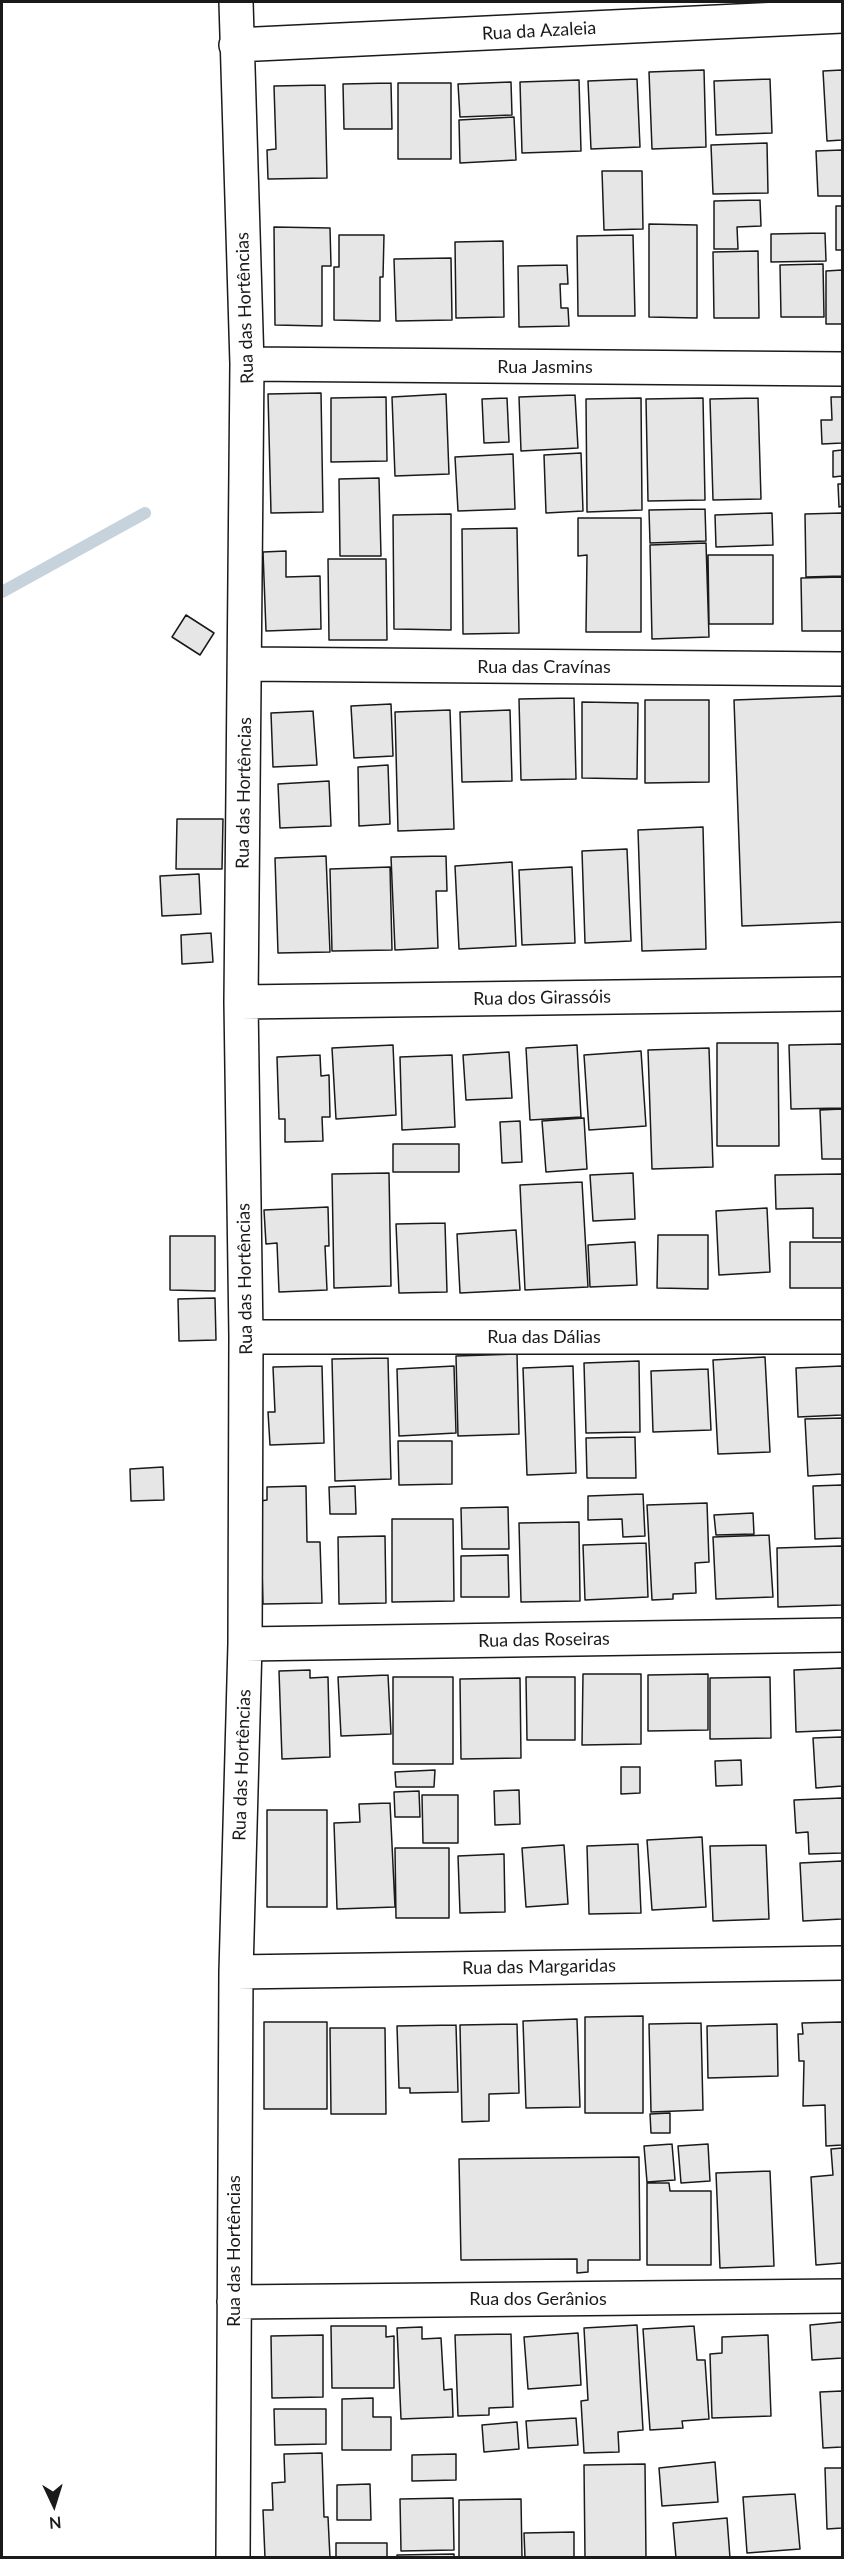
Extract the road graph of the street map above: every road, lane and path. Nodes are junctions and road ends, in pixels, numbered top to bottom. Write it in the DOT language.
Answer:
graph roads {
  1 [pos="236,2"];
  2 [pos="843,16"];
  3 [pos="236,45"];
  4 [pos="247,364"];
  5 [pos="843,369"];
  6 [pos="245,664"];
  7 [pos="843,669"];
  8 [pos="843,994"];
  9 [pos="241,1002"];
  10 [pos="246,1336"];
  11 [pos="843,1337"];
  12 [pos="843,1635"];
  13 [pos="245,1644"];
  14 [pos="843,1963"];
  15 [pos="236,1972"];
  16 [pos="843,2296"];
  17 [pos="234,2301"];
  18 [pos="233,2558"];
  1 -- 3 [label="street, Rua das Hortências"];
  2 -- 3 [label="street, Rua da Azaleia"];
  3 -- 4 [label="street, Rua das Hortências"];
  4 -- 5 [label="street, Rua Jasmins"];
  4 -- 6 [label="street, Rua das Hortências"];
  6 -- 7 [label="street, Rua das Cravínas"];
  6 -- 9 [label="street, Rua das Hortências"];
  8 -- 9 [label="street, Rua dos Girassóis"];
  9 -- 10 [label="street, Rua das Hortências"];
  10 -- 11 [label="street, Rua das Dálias"];
  10 -- 13 [label="street, Rua das Hortências"];
  12 -- 13 [label="street, Rua das Roseiras"];
  13 -- 15 [label="street, Rua das Hortências"];
  14 -- 15 [label="street, Rua das Margaridas"];
  15 -- 17 [label="street, Rua das Hortências"];
  16 -- 17 [label="street, Rua dos Gerânios"];
  17 -- 18 [label="street, Rua das Hortências"];
}
